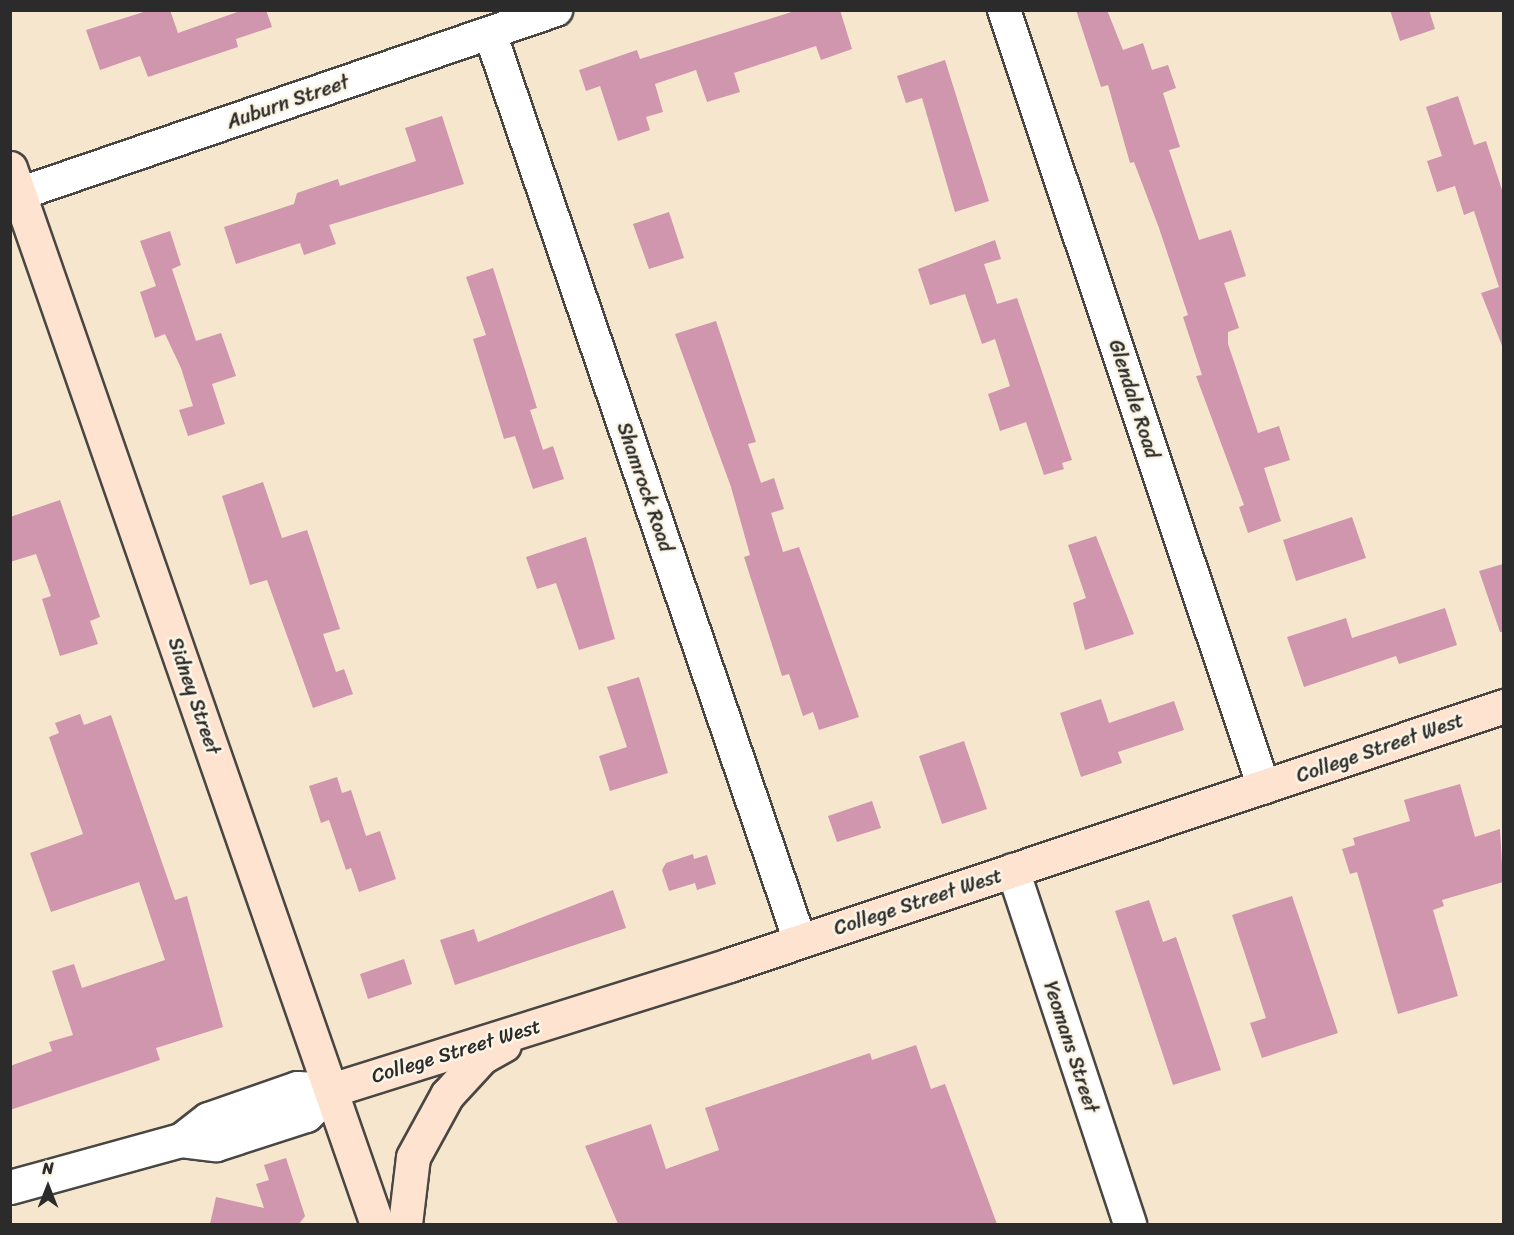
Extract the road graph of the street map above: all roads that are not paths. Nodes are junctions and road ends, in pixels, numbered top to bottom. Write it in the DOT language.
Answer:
graph roads {
  1 [pos="556,10"];
  2 [pos="1004,10"];
  3 [pos="490,33"];
  4 [pos="15,181"];
  5 [pos="1503,706"];
  6 [pos="1264,788"];
  7 [pos="1012,870"];
  8 [pos="800,941"];
  9 [pos="537,1026"];
  10 [pos="331,1090"];
  11 [pos="10,1187"];
  12 [pos="377,1224"];
  13 [pos="405,1224"];
  14 [pos="1130,1224"];
  1 -- 3 [label="street, Auburn Street"];
  2 -- 6 [label="street, Glendale Road"];
  3 -- 4 [label="street, Auburn Street"];
  3 -- 8 [label="street, Shamrock Road"];
  4 -- 10 [label="main road, Sidney Street"];
  5 -- 6 [label="main road, College Street West"];
  6 -- 7 [label="main road, College Street West"];
  7 -- 8 [label="main road, College Street West"];
  7 -- 14 [label="street, Yeomans Street"];
  8 -- 9 [label="main road, College Street West"];
  9 -- 10 [label="main road, College Street West"];
  9 -- 13 [label="main road"];
  10 -- 11 [label="street, College Street West"];
  10 -- 12 [label="main road, Sidney Street"];
}
